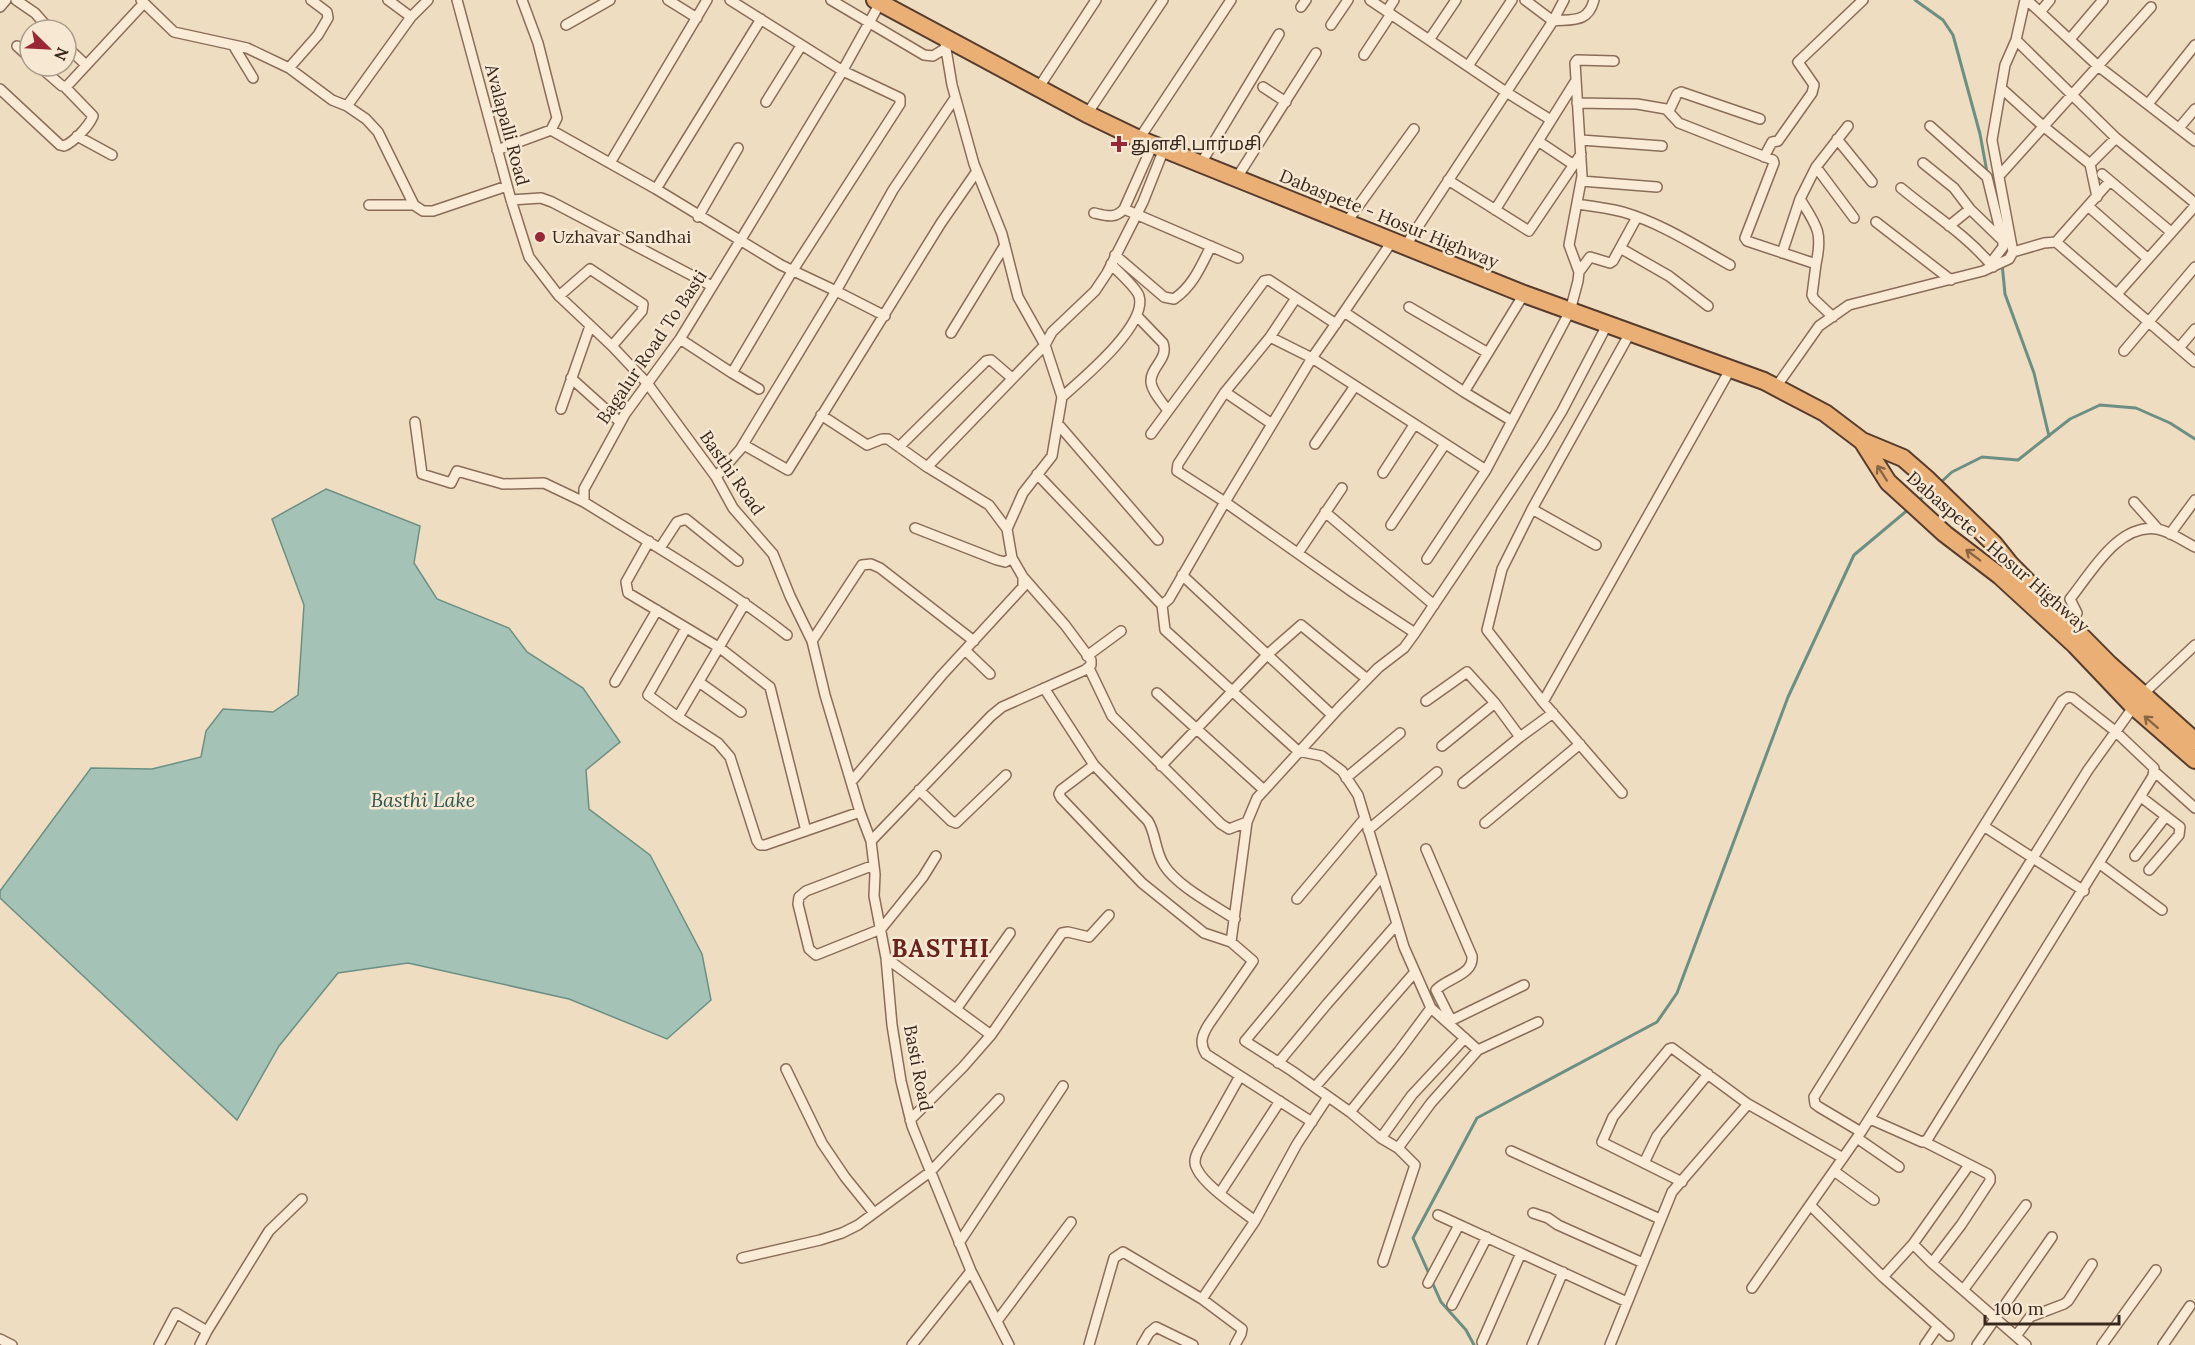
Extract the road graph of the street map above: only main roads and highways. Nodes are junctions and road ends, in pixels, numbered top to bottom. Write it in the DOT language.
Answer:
graph roads {
  1 [pos="878,2"];
  2 [pos="1862,441"];
  3 [pos="2005,570"];
  4 [pos="2137,700"];
  5 [pos="2195,741"];
  6 [pos="2195,760"];
  1 -- 2 [label="highway, Dabaspete - Hosur Highway"];
  3 -- 2 [label="highway, Dabaspete - Hosur Highway, one-way"];
  2 -- 3 [label="highway, Dabaspete - Hosur Highway"];
  3 -- 4 [label="highway, Dabaspete - Hosur Highway"];
  3 -- 4 [label="highway"];
  4 -- 5 [label="highway"];
  6 -- 4 [label="highway, Dabaspete - Hosur Highway, one-way"];
}
